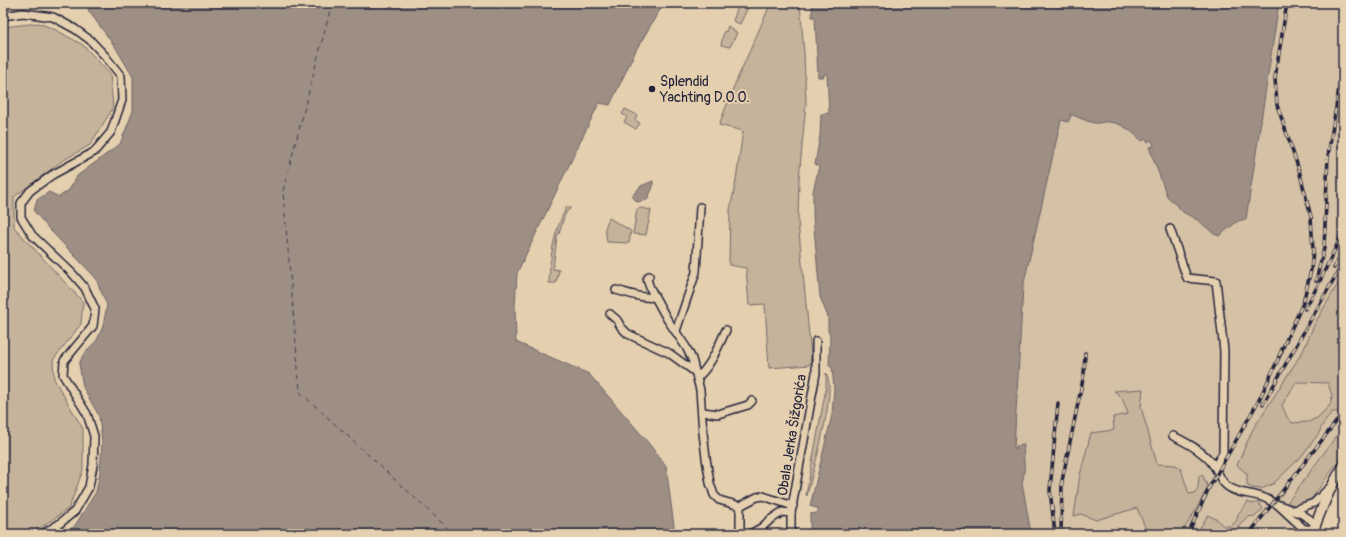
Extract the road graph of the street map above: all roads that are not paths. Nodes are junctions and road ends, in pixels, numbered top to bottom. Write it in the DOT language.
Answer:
graph roads {
  1 [pos="3,16"];
  2 [pos="700,207"];
  3 [pos="1170,229"];
  4 [pos="649,276"];
  5 [pos="616,290"];
  6 [pos="654,297"];
  7 [pos="610,314"];
  8 [pos="726,330"];
  9 [pos="676,331"];
  10 [pos="816,341"];
  11 [pos="696,375"];
  12 [pos="752,401"];
  13 [pos="703,412"];
  14 [pos="1173,436"];
  15 [pos="1215,466"];
  16 [pos="1343,467"];
  17 [pos="1332,484"];
  18 [pos="1277,504"];
  19 [pos="740,506"];
  20 [pos="792,509"];
  21 [pos="1294,510"];
  22 [pos="1314,529"];
  23 [pos="42,534"];
  24 [pos="743,534"];
  25 [pos="750,534"];
  26 [pos="791,534"];
  1 -- 23 [label="street"];
  2 -- 9 [label="street"];
  3 -- 15 [label="street"];
  4 -- 6 [label="street"];
  5 -- 6 [label="street"];
  6 -- 9 [label="street"];
  7 -- 11 [label="street"];
  8 -- 11 [label="street"];
  9 -- 11 [label="street"];
  10 -- 20 [label="street, Obala Jerka Šižgorića"];
  11 -- 13 [label="street"];
  12 -- 13 [label="street"];
  13 -- 19 [label="street"];
  14 -- 15 [label="street"];
  15 -- 18 [label="street"];
  16 -- 17 [label="main road"];
  17 -- 21 [label="street"];
  17 -- 22 [label="main road"];
  18 -- 21 [label="street"];
  18 -- 22 [label="street"];
  19 -- 20 [label="street"];
  19 -- 24 [label="street"];
  20 -- 25 [label="street"];
  20 -- 26 [label="street, Obala Jerka Šižgorića"];
  21 -- 22 [label="street"];
}
